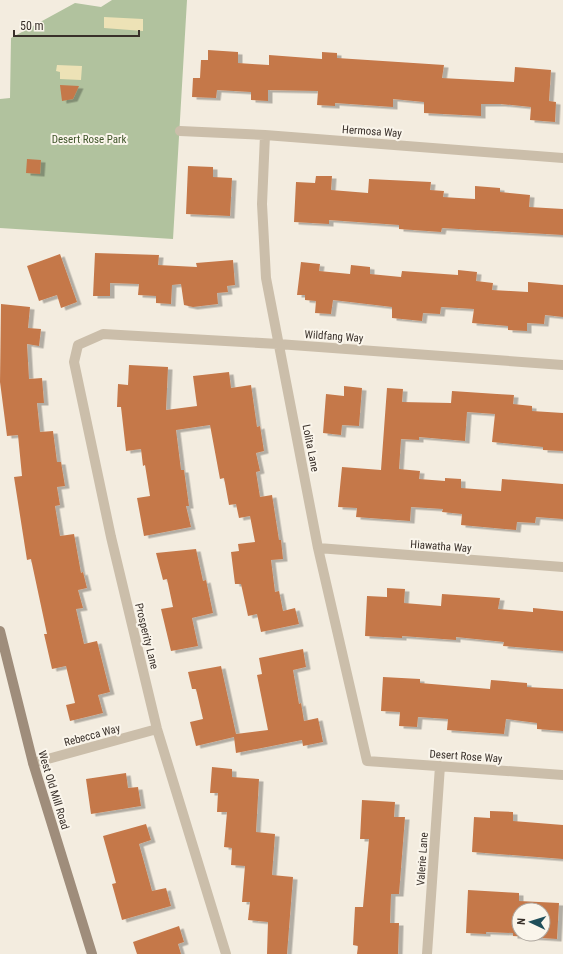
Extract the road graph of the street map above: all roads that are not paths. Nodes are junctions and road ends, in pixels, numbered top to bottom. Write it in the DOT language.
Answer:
graph roads {
  1 [pos="180,131"];
  2 [pos="265,135"];
  3 [pos="563,158"];
  4 [pos="103,334"];
  5 [pos="278,344"];
  6 [pos="563,365"];
  7 [pos="318,548"];
  8 [pos="563,567"];
  9 [pos="0,630"];
  10 [pos="157,729"];
  11 [pos="367,761"];
  12 [pos="33,764"];
  13 [pos="440,766"];
  14 [pos="563,775"];
  15 [pos="92,954"];
  16 [pos="226,954"];
  17 [pos="427,954"];
  1 -- 2 [label="street, Hermosa Way"];
  2 -- 3 [label="street, Hermosa Way"];
  2 -- 5 [label="street, Lolita Lane"];
  4 -- 5 [label="street, Wildfang Way"];
  4 -- 10 [label="street, Prosperity Lane"];
  5 -- 6 [label="street, Wildfang Way"];
  5 -- 7 [label="street, Lolita Lane"];
  7 -- 8 [label="street, Hiawatha Way"];
  7 -- 11 [label="street, Lolita Lane"];
  9 -- 12 [label="street, West Old Mill Road"];
  10 -- 12 [label="street, Rebecca Way"];
  10 -- 16 [label="street, Prosperity Lane"];
  11 -- 13 [label="street, Desert Rose Way"];
  12 -- 15 [label="street, West Old Mill Road"];
  13 -- 14 [label="street, Desert Rose Way"];
  13 -- 17 [label="street, Valerie Lane"];
}
